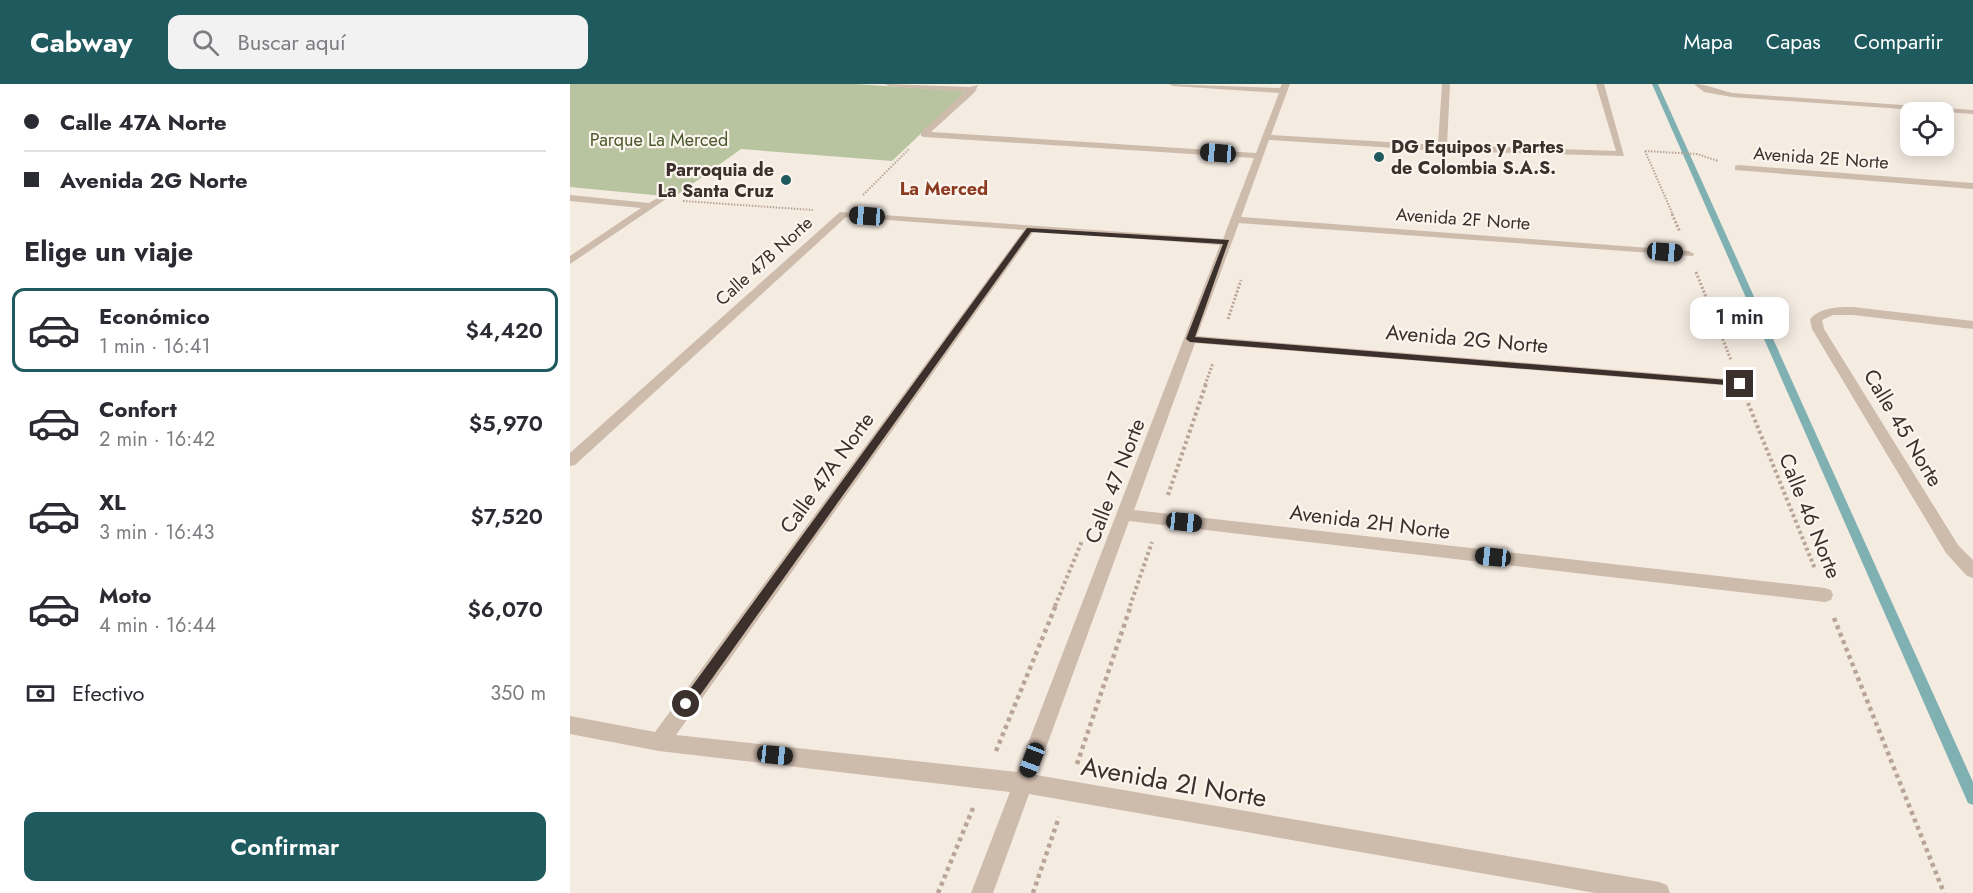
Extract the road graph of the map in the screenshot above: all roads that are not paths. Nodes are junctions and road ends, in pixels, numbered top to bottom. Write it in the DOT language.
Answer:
graph roads {
  1 [pos="889,84"];
  2 [pos="1173,84"];
  3 [pos="1446,84"];
  4 [pos="1600,84"];
  5 [pos="1698,84"];
  6 [pos="975,87"];
  7 [pos="1285,88"];
  8 [pos="1973,112"];
  9 [pos="1267,137"];
  10 [pos="1442,148"];
  11 [pos="1260,156"];
  12 [pos="1738,168"];
  13 [pos="1973,186"];
  14 [pos="570,198"];
  15 [pos="661,199"];
  16 [pos="651,206"];
  17 [pos="1235,220"];
  18 [pos="1030,230"];
  19 [pos="1227,242"];
  20 [pos="1689,254"];
  21 [pos="570,261"];
  22 [pos="1973,325"];
  23 [pos="1190,339"];
  24 [pos="1740,384"];
  25 [pos="570,461"];
  26 [pos="1125,515"];
  27 [pos="1973,571"];
  28 [pos="1825,596"];
  29 [pos="570,724"];
  30 [pos="659,742"];
  31 [pos="1023,783"];
  32 [pos="982,893"];
  33 [pos="1659,893"];
  1 -- 6 [label="street"];
  2 -- 7 [label="street"];
  3 -- 10 [label="street"];
  4 -- 10 [label="street"];
  5 -- 8 [label="street"];
  6 -- 11 [label="street"];
  7 -- 9 [label="street, Calle 47 Norte"];
  9 -- 10 [label="street"];
  9 -- 11 [label="street, Calle 47 Norte"];
  11 -- 17 [label="street, Calle 47 Norte"];
  12 -- 13 [label="street, Avenida 2E Norte"];
  14 -- 16 [label="street"];
  15 -- 16 [label="street"];
  16 -- 21 [label="street"];
  17 -- 19 [label="street, Calle 47 Norte"];
  17 -- 20 [label="street, Avenida 2F Norte"];
  18 -- 19 [label="street"];
  18 -- 25 [label="street, Calle 47B Norte"];
  18 -- 30 [label="street, Calle 47A Norte"];
  19 -- 23 [label="street, Calle 47 Norte"];
  22 -- 27 [label="street, Calle 45 Norte"];
  23 -- 24 [label="street, Avenida 2G Norte"];
  23 -- 26 [label="street, Calle 47 Norte"];
  26 -- 28 [label="street, Avenida 2H Norte"];
  26 -- 31 [label="street, Calle 47 Norte"];
  29 -- 30 [label="street, Avenida 2I Norte"];
  30 -- 31 [label="street, Avenida 2I Norte"];
  31 -- 32 [label="street, Calle 47 Norte"];
  31 -- 33 [label="street, Avenida 2I Norte"];
}
